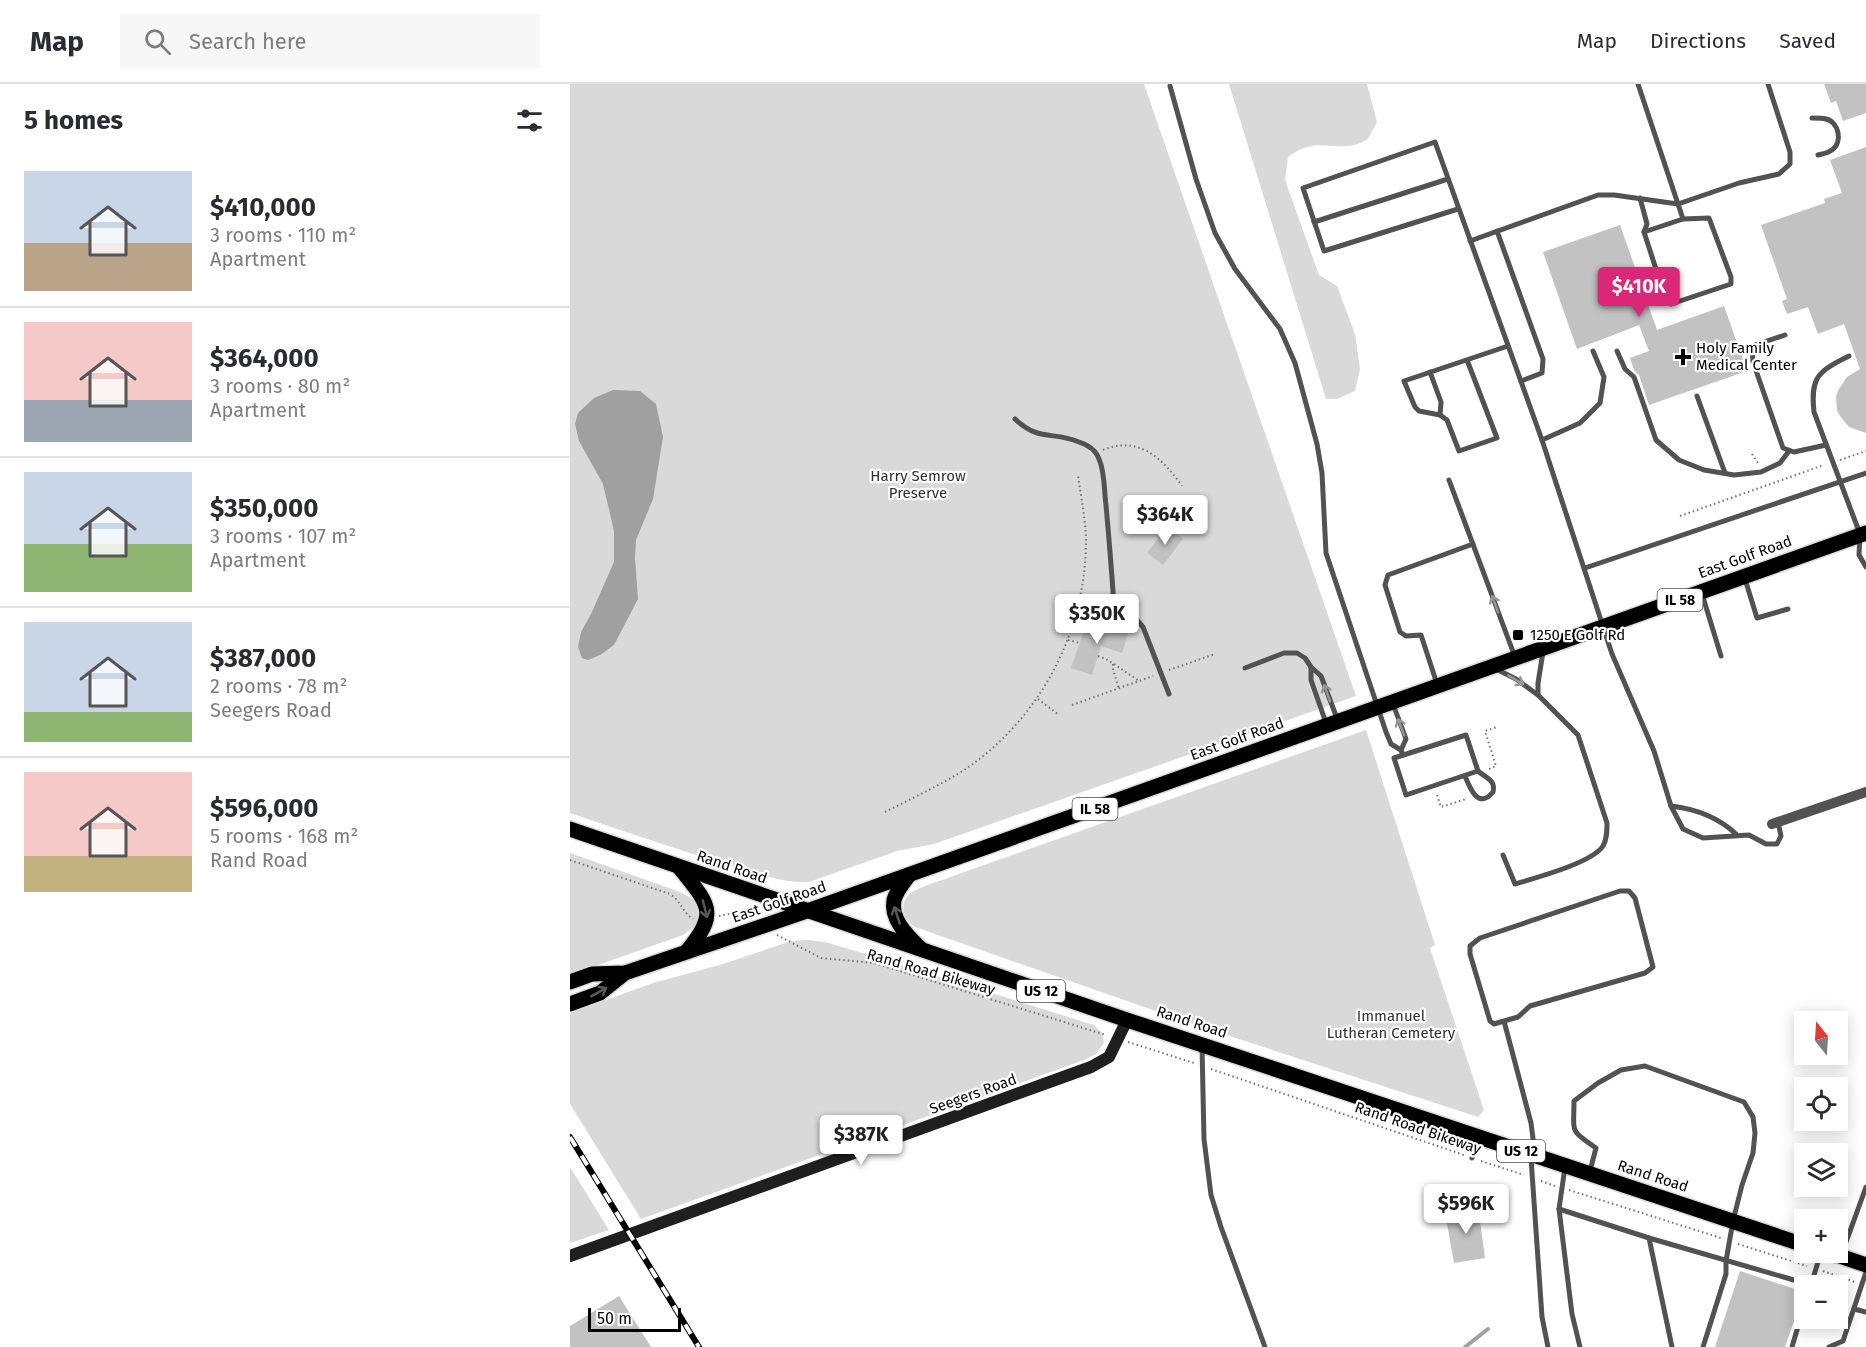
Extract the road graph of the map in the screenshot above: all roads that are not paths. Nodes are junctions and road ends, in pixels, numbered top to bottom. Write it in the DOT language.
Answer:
graph roads {
  1 [pos="1638,84"];
  2 [pos="1768,84"];
  3 [pos="1170,86"];
  4 [pos="1812,118"];
  5 [pos="1818,155"];
  6 [pos="1448,179"];
  7 [pos="1640,198"];
  8 [pos="1678,204"];
  9 [pos="1458,209"];
  10 [pos="1683,219"];
  11 [pos="1314,222"];
  12 [pos="1497,231"];
  13 [pos="1644,232"];
  14 [pos="1470,242"];
  15 [pos="1785,334"];
  16 [pos="1508,346"];
  17 [pos="1593,351"];
  18 [pos="1617,351"];
  19 [pos="1849,356"];
  20 [pos="1467,360"];
  21 [pos="1430,372"];
  22 [pos="1521,381"];
  23 [pos="1697,396"];
  24 [pos="1440,415"];
  25 [pos="1015,419"];
  26 [pos="1542,440"];
  27 [pos="1826,445"];
  28 [pos="1789,451"];
  29 [pos="1725,473"];
  30 [pos="1866,473"];
  31 [pos="1449,480"];
  32 [pos="1840,482"];
  33 [pos="1864,533"];
  34 [pos="1473,544"];
  35 [pos="1866,567"];
  36 [pos="1585,568"];
  37 [pos="1744,577"];
  38 [pos="1702,592"];
  39 [pos="1788,609"];
  40 [pos="1604,627"];
  41 [pos="1544,649"];
  42 [pos="1721,656"];
  43 [pos="1515,659"];
  44 [pos="1311,667"];
  45 [pos="1492,667"];
  46 [pos="1245,668"];
  47 [pos="1438,687"];
  48 [pos="1169,694"];
  49 [pos="1538,694"];
  50 [pos="1393,704"];
  51 [pos="1378,709"];
  52 [pos="1333,725"];
  53 [pos="1402,752"];
  54 [pos="1478,771"];
  55 [pos="1466,776"];
  56 [pos="1866,792"];
  57 [pos="1671,806"];
  58 [pos="1775,823"];
  59 [pos="570,829"];
  60 [pos="1736,834"];
  61 [pos="1503,855"];
  62 [pos="679,867"];
  63 [pos="909,875"];
  64 [pos="807,911"];
  65 [pos="923,951"];
  66 [pos="686,952"];
  67 [pos="625,973"];
  68 [pos="570,982"];
  69 [pos="570,1004"];
  70 [pos="1127,1020"];
  71 [pos="1504,1021"];
  72 [pos="1202,1044"];
  73 [pos="1477,1136"];
  74 [pos="1533,1155"];
  75 [pos="1472,1158"];
  76 [pos="1565,1165"];
  77 [pos="1589,1173"];
  78 [pos="1866,1187"];
  79 [pos="1559,1209"];
  80 [pos="1733,1221"];
  81 [pos="1848,1225"];
  82 [pos="1648,1238"];
  83 [pos="1794,1242"];
  84 [pos="570,1257"];
  85 [pos="1848,1259"];
  86 [pos="1726,1261"];
  87 [pos="1818,1263"];
  88 [pos="1866,1265"];
  89 [pos="1866,1272"];
  90 [pos="1854,1309"];
  91 [pos="1866,1312"];
  92 [pos="1797,1329"];
  93 [pos="1265,1347"];
  94 [pos="1548,1347"];
  95 [pos="1580,1347"];
  96 [pos="1672,1347"];
  97 [pos="1703,1347"];
  98 [pos="1792,1347"];
  99 [pos="1829,1347"];
  1 -- 8 [label="lane"];
  2 -- 8 [label="lane"];
  3 -- 51 [label="lane"];
  4 -- 5 [label="lane"];
  6 -- 9 [label="lane"];
  6 -- 11 [label="lane"];
  6 -- 11 [label="lane"];
  7 -- 8 [label="lane"];
  7 -- 12 [label="lane"];
  7 -- 13 [label="lane"];
  8 -- 10 [label="lane"];
  9 -- 11 [label="lane"];
  9 -- 14 [label="lane"];
  10 -- 13 [label="lane"];
  10 -- 13 [label="lane"];
  12 -- 14 [label="lane"];
  12 -- 22 [label="lane"];
  14 -- 16 [label="lane"];
  15 -- 28 [label="lane"];
  16 -- 20 [label="lane"];
  16 -- 22 [label="lane"];
  17 -- 26 [label="lane"];
  18 -- 29 [label="lane"];
  19 -- 27 [label="lane"];
  20 -- 21 [label="lane"];
  20 -- 24 [label="lane"];
  21 -- 24 [label="lane"];
  21 -- 24 [label="lane"];
  22 -- 26 [label="lane"];
  23 -- 29 [label="lane"];
  25 -- 48 [label="lane"];
  26 -- 36 [label="lane"];
  27 -- 28 [label="lane"];
  27 -- 32 [label="lane"];
  28 -- 29 [label="lane"];
  30 -- 32 [label="lane"];
  31 -- 34 [label="lane"];
  32 -- 33 [label="lane"];
  32 -- 36 [label="lane"];
  33 -- 35 [label="lane"];
  33 -- 37 [label="main road, East Golf Road / IL 58"];
  43 -- 34 [label="lane, one-way"];
  34 -- 47 [label="lane"];
  36 -- 40 [label="lane"];
  37 -- 38 [label="main road, East Golf Road / IL 58"];
  37 -- 39 [label="lane"];
  38 -- 40 [label="main road, East Golf Road / IL 58"];
  38 -- 42 [label="lane"];
  40 -- 41 [label="main road, East Golf Road / IL 58"];
  40 -- 57 [label="lane"];
  41 -- 43 [label="main road, East Golf Road / IL 58"];
  41 -- 49 [label="lane"];
  43 -- 45 [label="main road, East Golf Road / IL 58"];
  44 -- 46 [label="lane"];
  44 -- 52 [label="lane"];
  52 -- 44 [label="lane, one-way"];
  45 -- 47 [label="main road, East Golf Road / IL 58"];
  45 -- 49 [label="lane, one-way"];
  47 -- 50 [label="main road, East Golf Road / IL 58"];
  49 -- 61 [label="lane"];
  50 -- 51 [label="main road, East Golf Road / IL 58"];
  53 -- 50 [label="lane, one-way"];
  51 -- 52 [label="main road, East Golf Road / IL 58"];
  51 -- 53 [label="lane"];
  52 -- 63 [label="main road, East Golf Road / IL 58"];
  53 -- 54 [label="lane"];
  53 -- 55 [label="lane"];
  54 -- 55 [label="lane"];
  54 -- 55 [label="lane"];
  56 -- 58 [label="street"];
  57 -- 60 [label="lane"];
  57 -- 60 [label="lane"];
  58 -- 60 [label="lane"];
  59 -- 62 [label="main road, Rand Road / US 12"];
  62 -- 64 [label="main road, Rand Road / US 12"];
  62 -- 66 [label="main road, one-way"];
  63 -- 64 [label="main road, East Golf Road / IL 58"];
  65 -- 63 [label="main road, one-way"];
  64 -- 65 [label="main road, Rand Road / US 12"];
  64 -- 66 [label="main road, East Golf Road / IL 58"];
  65 -- 70 [label="main road, Rand Road / US 12"];
  66 -- 67 [label="main road, East Golf Road / IL 58"];
  67 -- 68 [label="main road, East Golf Road / IL 58"];
  69 -- 67 [label="main road, East Golf Road / IL 58, one-way"];
  70 -- 72 [label="main road, Rand Road / US 12"];
  70 -- 84 [label="street, Seegers Road"];
  71 -- 71 [label="lane"];
  71 -- 74 [label="lane"];
  72 -- 73 [label="main road, Rand Road / US 12"];
  72 -- 93 [label="lane"];
  73 -- 74 [label="main road, Rand Road / US 12"];
  73 -- 75 [label="lane"];
  74 -- 76 [label="main road, Rand Road / US 12"];
  74 -- 94 [label="lane"];
  76 -- 77 [label="main road, Rand Road / US 12"];
  76 -- 79 [label="lane"];
  77 -- 80 [label="main road, Rand Road / US 12"];
  77 -- 80 [label="lane"];
  78 -- 81 [label="lane"];
  79 -- 82 [label="lane"];
  79 -- 95 [label="lane"];
  80 -- 83 [label="main road, Rand Road / US 12"];
  80 -- 86 [label="lane"];
  82 -- 86 [label="lane"];
  82 -- 96 [label="lane"];
  85 -- 88 [label="main road"];
  86 -- 87 [label="lane"];
  86 -- 97 [label="lane"];
  89 -- 90 [label="lane"];
  90 -- 91 [label="lane"];
  90 -- 99 [label="lane"];
  92 -- 98 [label="lane"];
}
